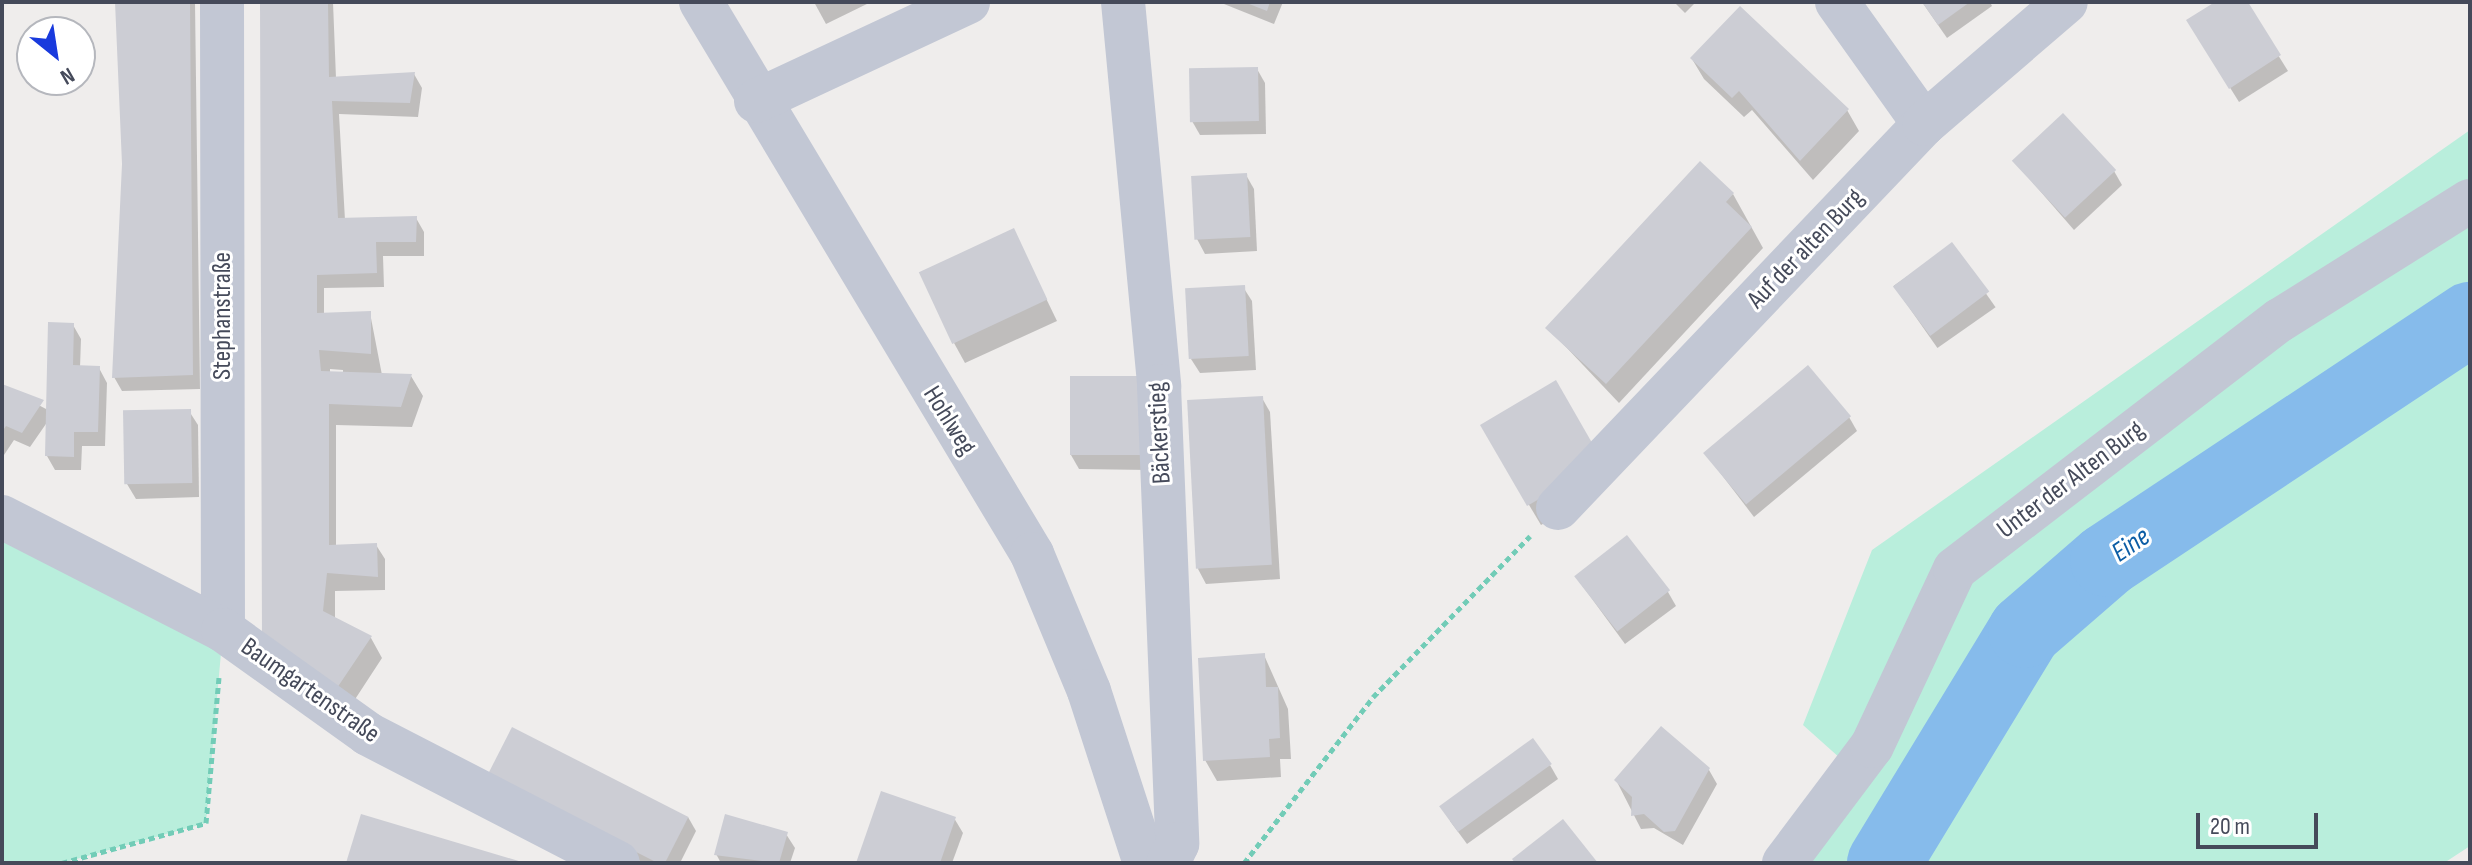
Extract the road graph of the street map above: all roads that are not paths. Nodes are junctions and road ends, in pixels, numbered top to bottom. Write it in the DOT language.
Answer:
graph roads {
  1 [pos="222,2"];
  2 [pos="701,2"];
  3 [pos="968,2"];
  4 [pos="1123,2"];
  5 [pos="1837,2"];
  6 [pos="2066,2"];
  7 [pos="756,101"];
  8 [pos="1924,124"];
  9 [pos="2470,201"];
  10 [pos="1558,508"];
  11 [pos="2,517"];
  12 [pos="223,630"];
  13 [pos="618,863"];
  14 [pos="1145,863"];
  15 [pos="1168,863"];
  16 [pos="1784,863"];
  1 -- 12 [label="street, Stephanstraße"];
  2 -- 7 [label="street, Hohlweg"];
  3 -- 7 [label="street"];
  4 -- 15 [label="street, Bäckerstieg"];
  5 -- 8 [label="street"];
  6 -- 8 [label="street, Auf der alten Burg"];
  7 -- 14 [label="street, Hohlweg"];
  8 -- 10 [label="street, Auf der alten Burg"];
  9 -- 16 [label="street, Unter der Alten Burg"];
  11 -- 12 [label="street, Baumgartenstraße"];
  12 -- 13 [label="street, Baumgartenstraße"];
}
